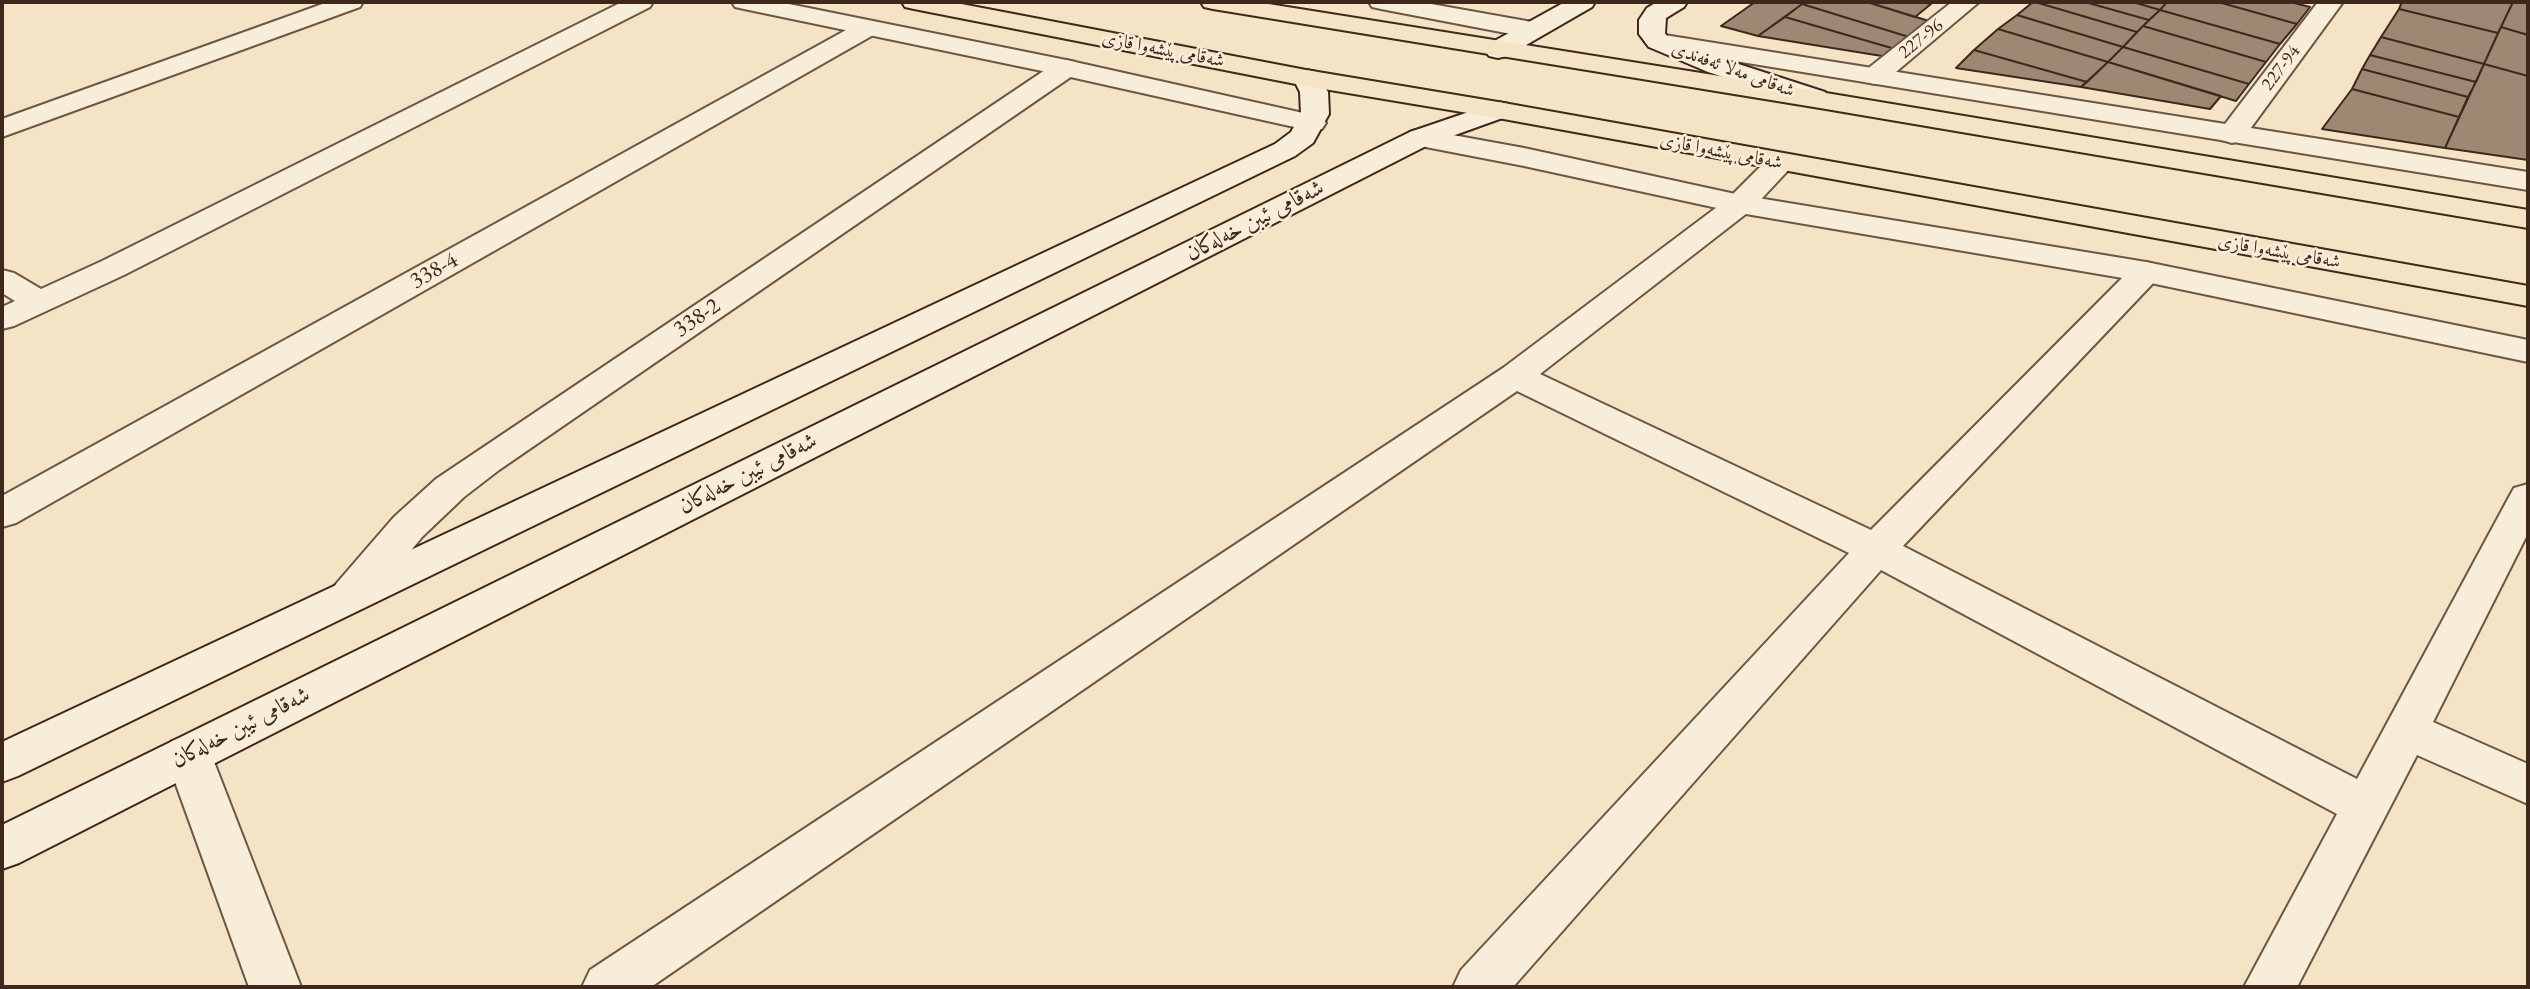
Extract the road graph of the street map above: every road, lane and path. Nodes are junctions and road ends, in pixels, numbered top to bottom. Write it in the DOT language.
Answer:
graph roads {
  1 [pos="351,2"];
  2 [pos="642,2"];
  3 [pos="744,2"];
  4 [pos="914,2"];
  5 [pos="1213,2"];
  6 [pos="1381,2"];
  7 [pos="1583,2"];
  8 [pos="1675,2"];
  9 [pos="1967,2"];
  10 [pos="2331,2"];
  11 [pos="866,29"];
  12 [pos="1532,30"];
  13 [pos="1658,41"];
  14 [pos="1498,50"];
  15 [pos="1066,68"];
  16 [pos="1875,76"];
  17 [pos="1306,78"];
  18 [pos="1820,100"];
  19 [pos="1497,110"];
  20 [pos="1312,123"];
  21 [pos="2,129"];
  22 [pos="2232,134"];
  23 [pos="1420,138"];
  24 [pos="1780,163"];
  25 [pos="2528,181"];
  26 [pos="1740,204"];
  27 [pos="2528,219"];
  28 [pos="2146,272"];
  29 [pos="2,280"];
  30 [pos="2528,296"];
  31 [pos="39,301"];
  32 [pos="2,319"];
  33 [pos="2528,351"];
  34 [pos="1514,376"];
  35 [pos="2528,497"];
  36 [pos="2,513"];
  37 [pos="1876,549"];
  38 [pos="351,595"];
  39 [pos="2407,730"];
  40 [pos="188,754"];
  41 [pos="2,763"];
  42 [pos="2528,785"];
  43 [pos="2365,806"];
  44 [pos="2,848"];
  45 [pos="275,987"];
  46 [pos="608,987"];
  47 [pos="1479,987"];
  48 [pos="2270,987"];
  1 -- 21 [label="street"];
  2 -- 31 [label="street"];
  3 -- 11 [label="street"];
  4 -- 17 [label="highway, شەقامی پێشەوا قازی"];
  5 -- 14 [label="highway"];
  6 -- 12 [label="street"];
  7 -- 12 [label="street"];
  8 -- 13 [label="street, شەقامی مەلا ئەفەندی"];
  9 -- 16 [label="street, 227-96"];
  10 -- 22 [label="street, 227-94"];
  11 -- 15 [label="street"];
  11 -- 36 [label="street, 338-4"];
  12 -- 14 [label="street"];
  13 -- 16 [label="street"];
  13 -- 18 [label="street, شەقامی مەلا ئەفەندی"];
  14 -- 18 [label="highway"];
  15 -- 20 [label="street"];
  15 -- 38 [label="street, 338-2"];
  16 -- 22 [label="street"];
  17 -- 19 [label="highway, شەقامی پێشەوا قازی"];
  17 -- 20 [label="street"];
  18 -- 27 [label="highway"];
  19 -- 23 [label="street, شەقامی ئیبن خەلەکان"];
  19 -- 24 [label="highway, شەقامی پێشەوا قازی"];
  20 -- 38 [label="street"];
  22 -- 25 [label="street"];
  23 -- 26 [label="street"];
  23 -- 40 [label="street, شەقامی ئیبن خەلەکان"];
  24 -- 26 [label="street"];
  24 -- 30 [label="highway, شەقامی پێشەوا قازی"];
  26 -- 28 [label="street"];
  26 -- 34 [label="street"];
  28 -- 33 [label="street"];
  28 -- 37 [label="street"];
  29 -- 31 [label="street"];
  31 -- 32 [label="street"];
  34 -- 37 [label="street"];
  34 -- 46 [label="street"];
  35 -- 39 [label="street"];
  37 -- 43 [label="street"];
  37 -- 47 [label="street"];
  38 -- 41 [label="street"];
  39 -- 42 [label="street"];
  39 -- 43 [label="street"];
  40 -- 44 [label="street, شەقامی ئیبن خەلەکان"];
  40 -- 45 [label="street"];
  43 -- 48 [label="street"];
}
